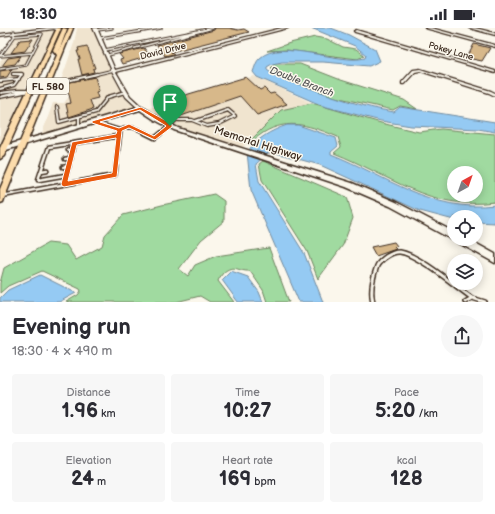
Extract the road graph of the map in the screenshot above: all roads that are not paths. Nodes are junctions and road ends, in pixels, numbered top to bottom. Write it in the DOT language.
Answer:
graph roads {
  1 [pos="29,28"];
  2 [pos="66,28"];
  3 [pos="71,28"];
  4 [pos="112,28"];
  5 [pos="161,28"];
  6 [pos="214,28"];
  7 [pos="286,28"];
  8 [pos="427,28"];
  9 [pos="471,28"];
  10 [pos="59,29"];
  11 [pos="96,29"];
  12 [pos="356,31"];
  13 [pos="191,32"];
  14 [pos="14,33"];
  15 [pos="0,34"];
  16 [pos="193,34"];
  17 [pos="495,34"];
  18 [pos="101,38"];
  19 [pos="158,39"];
  20 [pos="160,42"];
  21 [pos="495,46"];
  22 [pos="114,48"];
  23 [pos="106,50"];
  24 [pos="32,53"];
  25 [pos="116,53"];
  26 [pos="60,55"];
  27 [pos="108,55"];
  28 [pos="0,56"];
  29 [pos="0,69"];
  30 [pos="114,71"];
  31 [pos="495,72"];
  32 [pos="13,74"];
  33 [pos="20,79"];
  34 [pos="0,81"];
  35 [pos="67,81"];
  36 [pos="403,83"];
  37 [pos="0,89"];
  38 [pos="29,91"];
  39 [pos="125,92"];
  40 [pos="0,93"];
  41 [pos="494,93"];
  42 [pos="0,97"];
  43 [pos="160,103"];
  44 [pos="57,107"];
  45 [pos="141,108"];
  46 [pos="78,116"];
  47 [pos="178,119"];
  48 [pos="196,121"];
  49 [pos="94,122"];
  50 [pos="79,126"];
  51 [pos="170,126"];
  52 [pos="120,130"];
  53 [pos="119,136"];
  54 [pos="23,143"];
  55 [pos="74,143"];
  56 [pos="68,150"];
  57 [pos="73,150"];
  58 [pos="1,152"];
  59 [pos="51,153"];
  60 [pos="47,154"];
  61 [pos="71,158"];
  62 [pos="65,159"];
  63 [pos="50,161"];
  64 [pos="44,162"];
  65 [pos="68,166"];
  66 [pos="63,167"];
  67 [pos="47,170"];
  68 [pos="41,171"];
  69 [pos="66,175"];
  70 [pos="64,184"];
  71 [pos="1,198"];
  72 [pos="447,232"];
  73 [pos="472,246"];
  74 [pos="495,259"];
  75 [pos="472,298"];
  76 [pos="372,302"];
  77 [pos="465,302"];
  78 [pos="485,302"];
  1 -- 14 [label="street"];
  2 -- 26 [label="main road"];
  3 -- 26 [label="main road, FL 580"];
  4 -- 11 [label="lane"];
  5 -- 18 [label="lane"];
  6 -- 13 [label="lane"];
  6 -- 16 [label="lane"];
  7 -- 30 [label="street, David Drive"];
  8 -- 21 [label="street"];
  9 -- 17 [label="street"];
  10 -- 14 [label="street"];
  10 -- 38 [label="main road, FL 580"];
  11 -- 18 [label="street, Memorial Highway"];
  12 -- 31 [label="street, Pokey Lane"];
  13 -- 16 [label="lane"];
  13 -- 19 [label="lane"];
  14 -- 15 [label="street"];
  14 -- 24 [label="lane"];
  14 -- 28 [label="lane"];
  16 -- 20 [label="lane"];
  18 -- 23 [label="street, Memorial Highway"];
  19 -- 20 [label="lane"];
  19 -- 22 [label="lane"];
  20 -- 25 [label="lane"];
  22 -- 23 [label="lane"];
  22 -- 25 [label="lane"];
  23 -- 27 [label="street, Memorial Highway"];
  24 -- 28 [label="lane"];
  24 -- 29 [label="lane"];
  25 -- 27 [label="lane"];
  26 -- 54 [label="main road, FL 580"];
  27 -- 30 [label="street, Memorial Highway"];
  30 -- 35 [label="lane"];
  30 -- 39 [label="street, Memorial Highway"];
  32 -- 33 [label="lane"];
  33 -- 34 [label="lane"];
  33 -- 37 [label="lane"];
  36 -- 41 [label="street"];
  38 -- 40 [label="street"];
  38 -- 42 [label="street"];
  38 -- 58 [label="main road, FL 580"];
  39 -- 45 [label="street, Memorial Highway"];
  39 -- 46 [label="lane"];
  43 -- 47 [label="lane"];
  44 -- 46 [label="lane"];
  45 -- 49 [label="street"];
  45 -- 51 [label="street, Memorial Highway"];
  46 -- 50 [label="lane"];
  47 -- 48 [label="lane"];
  47 -- 51 [label="lane"];
  48 -- 48 [label="lane"];
  49 -- 50 [label="street"];
  49 -- 52 [label="lane"];
  50 -- 54 [label="street"];
  51 -- 52 [label="lane"];
  51 -- 72 [label="street, Memorial Highway"];
  52 -- 53 [label="lane"];
  53 -- 55 [label="lane"];
  53 -- 70 [label="lane"];
  54 -- 58 [label="street"];
  54 -- 71 [label="main road, FL 580"];
  55 -- 57 [label="lane"];
  55 -- 60 [label="lane"];
  56 -- 57 [label="lane"];
  57 -- 61 [label="lane"];
  59 -- 60 [label="lane"];
  60 -- 64 [label="lane"];
  61 -- 62 [label="lane"];
  61 -- 65 [label="lane"];
  63 -- 64 [label="lane"];
  64 -- 68 [label="lane"];
  65 -- 66 [label="lane"];
  65 -- 69 [label="lane"];
  67 -- 68 [label="lane"];
  68 -- 69 [label="lane"];
  69 -- 70 [label="lane"];
  70 -- 71 [label="lane"];
  73 -- 74 [label="street"];
  75 -- 76 [label="lane"];
  75 -- 77 [label="lane"];
  75 -- 78 [label="lane"];
}
